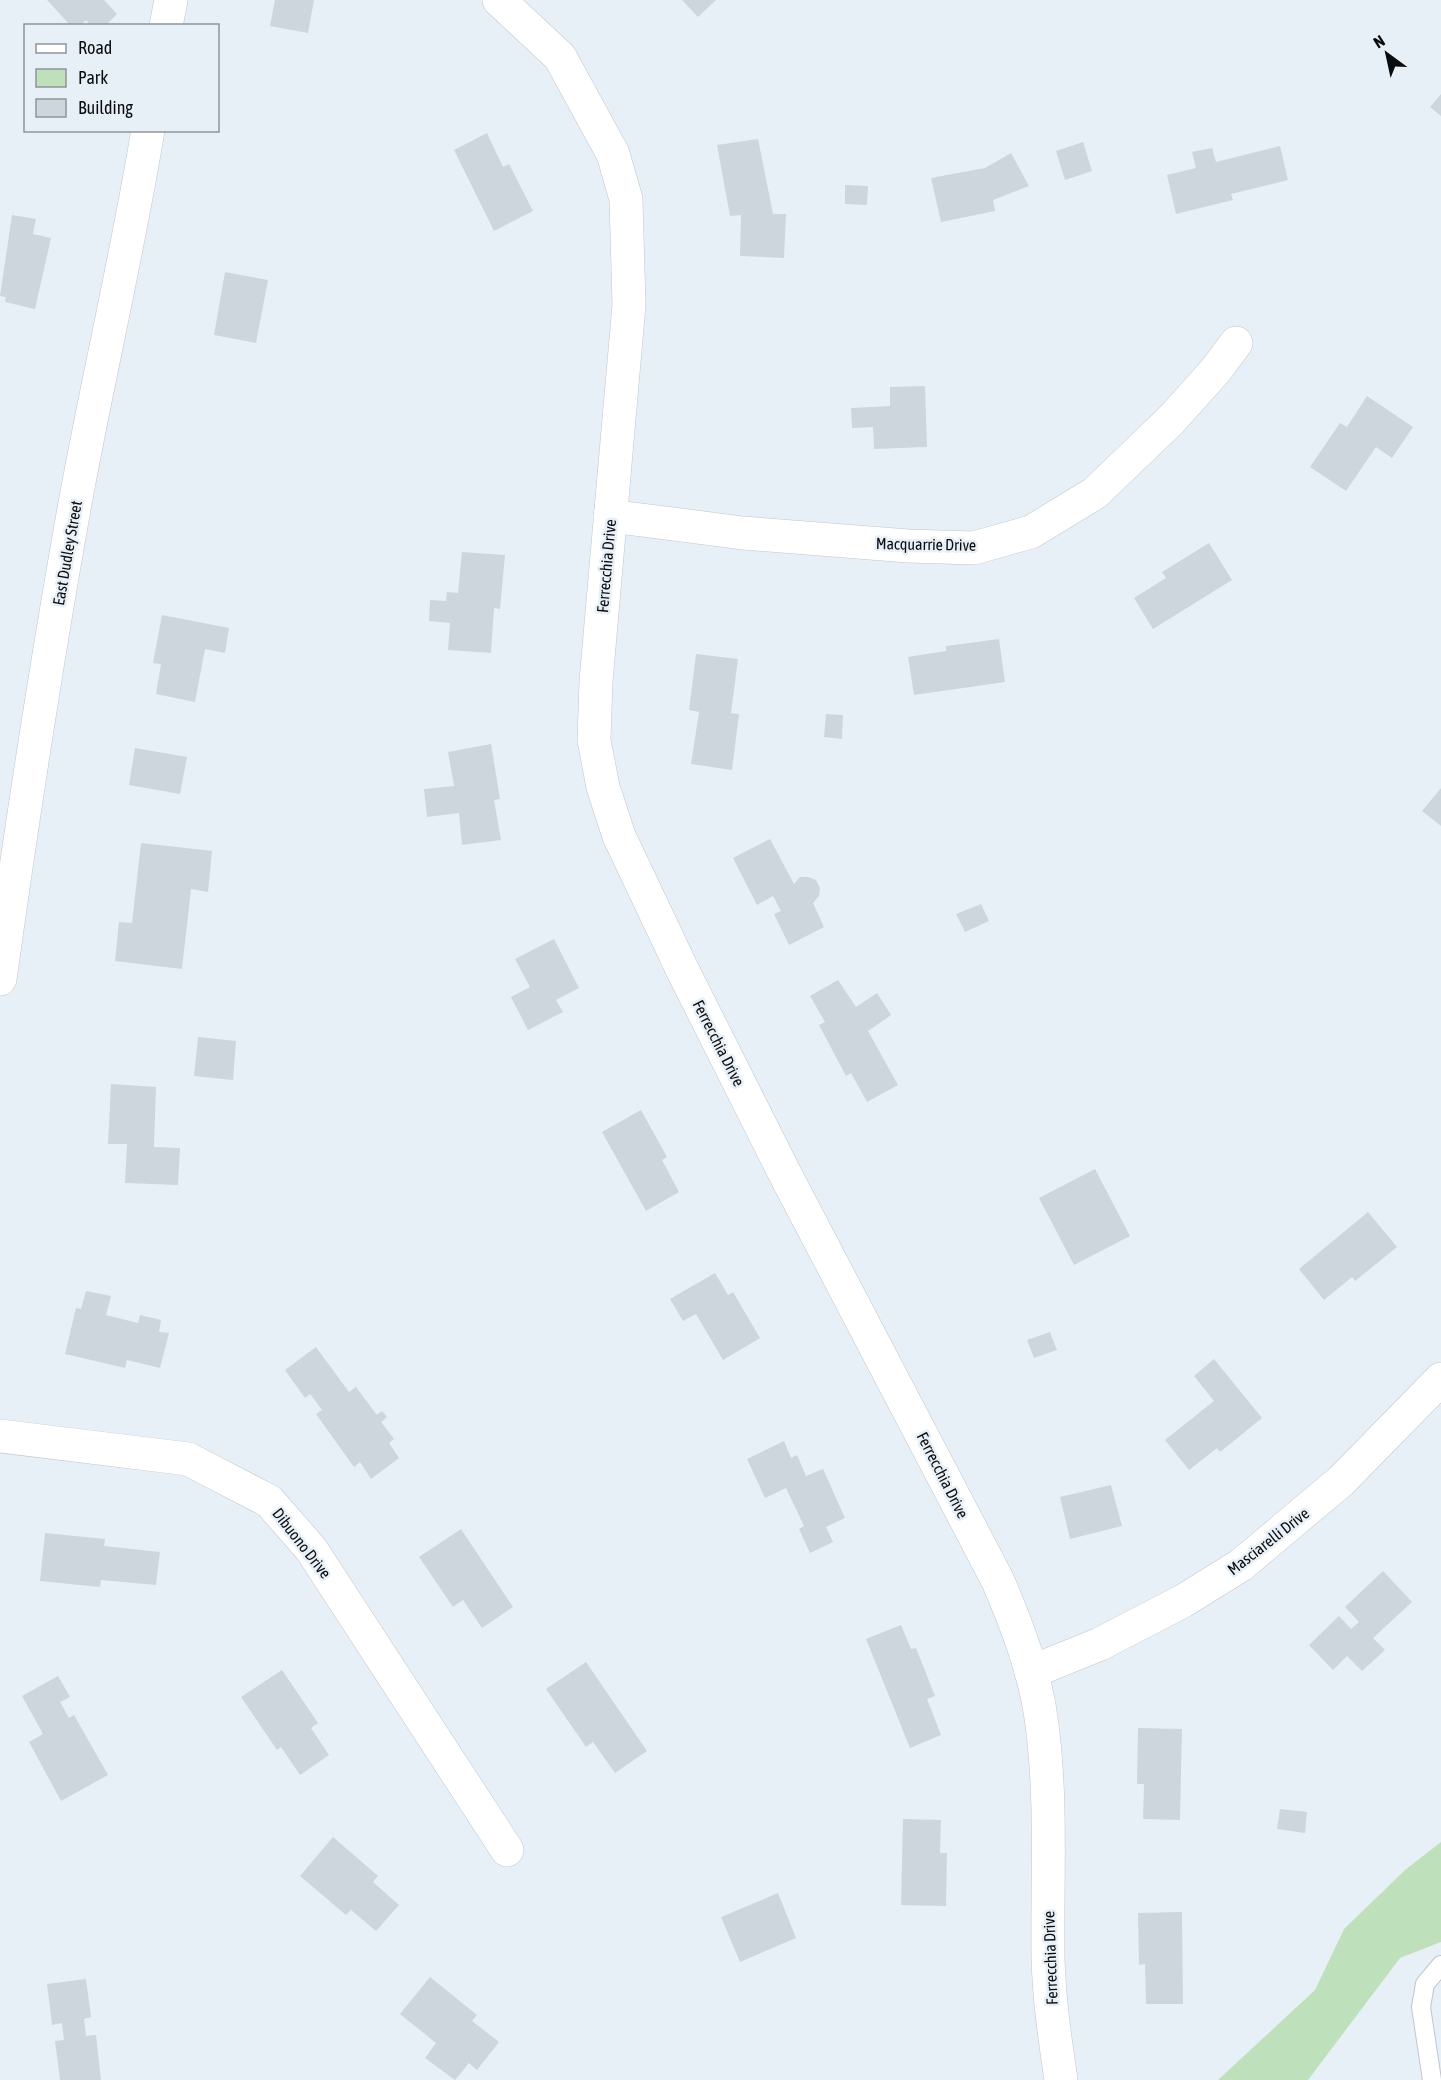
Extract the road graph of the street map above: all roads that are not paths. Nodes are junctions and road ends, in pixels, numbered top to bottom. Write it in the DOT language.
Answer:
graph roads {
  1 [pos="171,0"];
  2 [pos="498,0"];
  3 [pos="166,24"];
  4 [pos="148,132"];
  5 [pos="1236,343"];
  6 [pos="610,516"];
  7 [pos="0,979"];
  8 [pos="1441,1380"];
  9 [pos="0,1436"];
  10 [pos="1031,1672"];
  11 [pos="507,1850"];
  12 [pos="1441,1965"];
  13 [pos="1061,2080"];
  14 [pos="1432,2080"];
  1 -- 3 [label="street"];
  2 -- 6 [label="street, Ferrecchia Drive"];
  4 -- 7 [label="street, East Dudley Street"];
  5 -- 6 [label="street, Macquarrie Drive"];
  6 -- 10 [label="street, Ferrecchia Drive"];
  8 -- 10 [label="street, Masciarelli Drive"];
  9 -- 11 [label="street, Dibuono Drive"];
  10 -- 13 [label="street, Ferrecchia Drive"];
  12 -- 14 [label="lane"];
}
